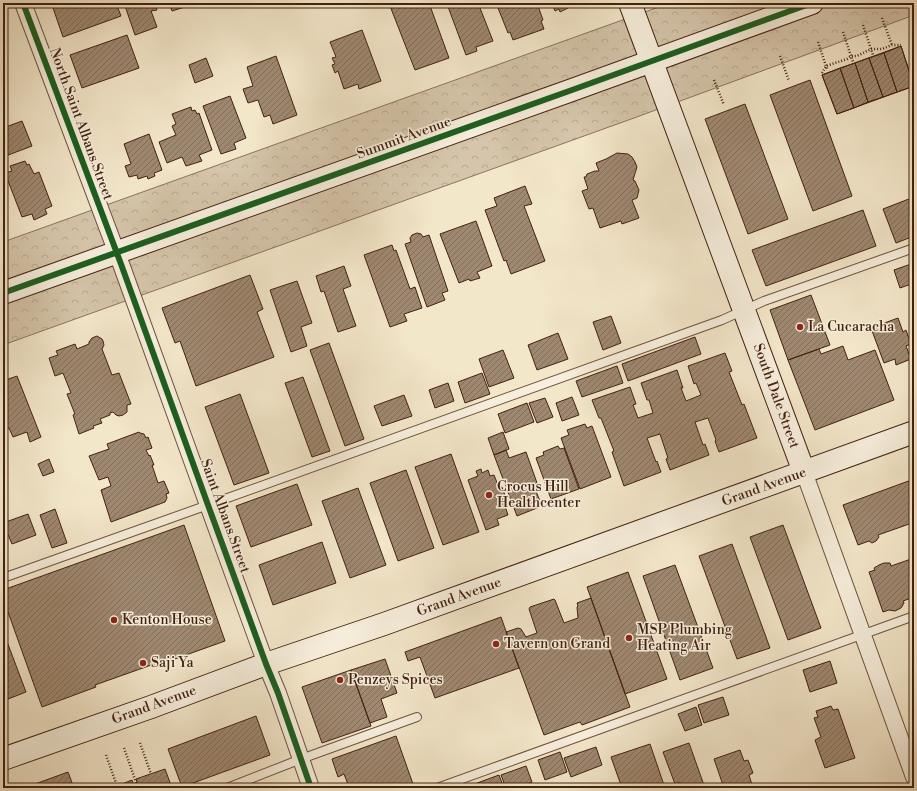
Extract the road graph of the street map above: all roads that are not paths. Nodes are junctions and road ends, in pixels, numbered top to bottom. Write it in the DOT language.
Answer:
graph roads {
  1 [pos="23,3"];
  2 [pos="630,3"];
  3 [pos="812,3"];
  4 [pos="652,62"];
  5 [pos="914,248"];
  6 [pos="117,253"];
  7 [pos="3,293"];
  8 [pos="744,310"];
  9 [pos="914,432"];
  10 [pos="804,472"];
  11 [pos="208,505"];
  12 [pos="3,578"];
  13 [pos="914,616"];
  14 [pos="863,635"];
  15 [pos="266,664"];
  16 [pos="418,717"];
  17 [pos="3,759"];
  18 [pos="301,759"];
  19 [pos="914,777"];
  20 [pos="227,788"];
  21 [pos="311,788"];
  22 [pos="437,788"];
  1 -- 6 [label="street, North Saint Albans Street"];
  2 -- 4 [label="main road, South Dale Street"];
  3 -- 4 [label="main road, Summit Avenue"];
  4 -- 6 [label="main road, Summit Avenue"];
  4 -- 8 [label="main road, South Dale Street"];
  5 -- 8 [label="lane"];
  6 -- 7 [label="main road, Summit Avenue"];
  6 -- 11 [label="street, Saint Albans Street"];
  8 -- 10 [label="main road, South Dale Street"];
  8 -- 11 [label="lane"];
  9 -- 10 [label="main road, Grand Avenue"];
  10 -- 14 [label="street, South Dale Street"];
  10 -- 15 [label="main road, Grand Avenue"];
  11 -- 12 [label="lane"];
  11 -- 15 [label="street, Saint Albans Street"];
  13 -- 14 [label="lane"];
  14 -- 19 [label="street, South Dale Street"];
  14 -- 22 [label="lane"];
  15 -- 17 [label="main road, Grand Avenue"];
  15 -- 18 [label="street, Saint Albans Street"];
  16 -- 18 [label="lane"];
  18 -- 20 [label="lane"];
  18 -- 21 [label="street, Saint Albans Street"];
}
